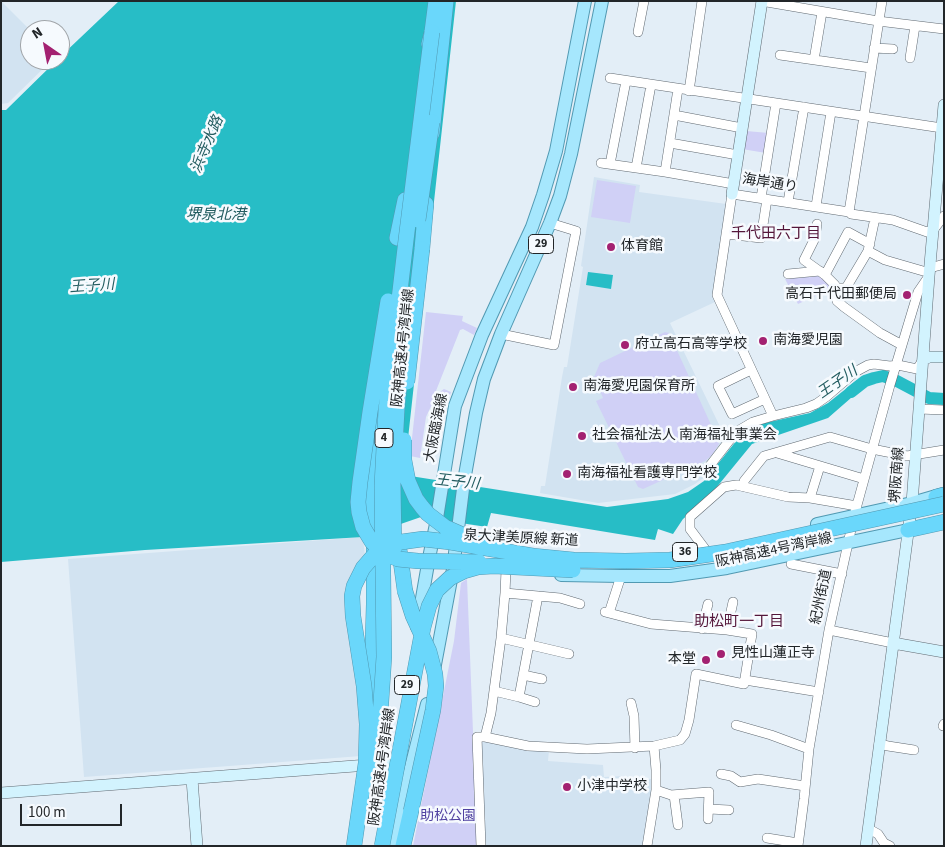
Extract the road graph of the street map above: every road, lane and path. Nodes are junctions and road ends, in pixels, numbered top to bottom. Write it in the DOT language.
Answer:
graph roads {
  1 [pos="436,1"];
  2 [pos="446,1"];
  3 [pos="585,1"];
  4 [pos="602,1"];
  5 [pos="644,1"];
  6 [pos="702,1"];
  7 [pos="761,1"];
  8 [pos="882,1"];
  9 [pos="822,12"];
  10 [pos="878,21"];
  11 [pos="915,26"];
  12 [pos="944,29"];
  13 [pos="432,32"];
  14 [pos="638,32"];
  15 [pos="874,48"];
  16 [pos="893,49"];
  17 [pos="780,54"];
  18 [pos="910,58"];
  19 [pos="814,60"];
  20 [pos="871,68"];
  21 [pos="610,78"];
  22 [pos="626,81"];
  23 [pos="651,85"];
  24 [pos="678,89"];
  25 [pos="689,90"];
  26 [pos="747,99"];
  27 [pos="776,103"];
  28 [pos="944,105"];
  29 [pos="804,107"];
  30 [pos="831,112"];
  31 [pos="674,115"];
  32 [pos="864,117"];
  33 [pos="432,122"];
  34 [pos="742,128"];
  35 [pos="942,128"];
  36 [pos="670,143"];
  37 [pos="738,155"];
  38 [pos="636,168"];
  39 [pos="665,172"];
  40 [pos="733,189"];
  41 [pos="764,198"];
  42 [pos="788,202"];
  43 [pos="816,206"];
  44 [pos="849,212"];
  45 [pos="944,216"];
  46 [pos="875,218"];
  47 [pos="550,224"];
  48 [pos="817,224"];
  49 [pos="934,230"];
  50 [pos="726,234"];
  51 [pos="869,248"];
  52 [pos="944,264"];
  53 [pos="928,272"];
  54 [pos="822,273"];
  55 [pos="788,274"];
  56 [pos="836,288"];
  57 [pos="386,319"];
  58 [pos="501,334"];
  59 [pos="902,345"];
  60 [pos="944,357"];
  61 [pos="923,360"];
  62 [pos="894,368"];
  63 [pos="751,370"];
  64 [pos="765,399"];
  65 [pos="919,406"];
  66 [pos="944,410"];
  67 [pos="773,416"];
  68 [pos="394,447"];
  69 [pos="872,449"];
  70 [pos="944,450"];
  71 [pos="777,453"];
  72 [pos="915,455"];
  73 [pos="820,466"];
  74 [pos="708,468"];
  75 [pos="864,479"];
  76 [pos="744,487"];
  77 [pos="810,498"];
  78 [pos="942,498"];
  79 [pos="912,503"];
  80 [pos="855,511"];
  81 [pos="944,514"];
  82 [pos="944,522"];
  83 [pos="944,527"];
  84 [pos="908,535"];
  85 [pos="848,543"];
  86 [pos="705,549"];
  87 [pos="455,551"];
  88 [pos="429,558"];
  89 [pos="791,564"];
  90 [pos="573,565"];
  91 [pos="453,569"];
  92 [pos="506,570"];
  93 [pos="842,574"];
  94 [pos="621,576"];
  95 [pos="505,593"];
  96 [pos="538,596"];
  97 [pos="733,602"];
  98 [pos="580,604"];
  99 [pos="708,604"];
  100 [pos="702,629"];
  101 [pos="727,630"];
  102 [pos="829,630"];
  103 [pos="501,638"];
  104 [pos="893,643"];
  105 [pos="529,645"];
  106 [pos="944,652"];
  107 [pos="569,654"];
  108 [pos="523,675"];
  109 [pos="542,679"];
  110 [pos="745,680"];
  111 [pos="494,691"];
  112 [pos="819,692"];
  113 [pos="519,697"];
  114 [pos="535,702"];
  115 [pos="631,703"];
  116 [pos="736,726"];
  117 [pos="485,737"];
  118 [pos="879,744"];
  119 [pos="654,746"];
  120 [pos="635,748"];
  121 [pos="809,749"];
  122 [pos="914,750"];
  123 [pos="368,765"];
  124 [pos="392,765"];
  125 [pos="721,774"];
  126 [pos="192,779"];
  127 [pos="805,786"];
  128 [pos="656,790"];
  129 [pos="1,793"];
  130 [pos="674,795"];
  131 [pos="709,810"];
  132 [pos="729,810"];
  133 [pos="708,819"];
  134 [pos="678,825"];
  135 [pos="869,829"];
  136 [pos="767,839"];
  137 [pos="798,844"];
  138 [pos="198,846"];
  139 [pos="355,846"];
  140 [pos="363,846"];
  141 [pos="372,846"];
  142 [pos="377,846"];
  143 [pos="382,846"];
  144 [pos="394,846"];
  145 [pos="403,846"];
  146 [pos="481,846"];
  147 [pos="647,846"];
  148 [pos="866,846"];
  149 [pos="890,846"];
  1 -- 13 [label="highway, 阪神高速4号湾岸線 / 4"];
  2 -- 33 [label="highway, 阪神高速4号湾岸線 / 4"];
  3 -- 88 [label="main road, 大阪臨海線 / 29"];
  4 -- 47 [label="main road, 29"];
  5 -- 14 [label="street"];
  6 -- 25 [label="street"];
  7 -- 9 [label="street"];
  7 -- 26 [label="main road, 海岸通り"];
  8 -- 10 [label="street"];
  9 -- 10 [label="street"];
  9 -- 19 [label="street"];
  10 -- 11 [label="street"];
  10 -- 15 [label="street"];
  11 -- 12 [label="street"];
  11 -- 18 [label="street"];
  13 -- 57 [label="highway, bridge"];
  13 -- 140 [label="highway, 阪神高速4号湾岸線 / 4, bridge"];
  15 -- 16 [label="street"];
  15 -- 20 [label="street"];
  17 -- 19 [label="street"];
  19 -- 20 [label="street"];
  20 -- 32 [label="street"];
  21 -- 22 [label="street"];
  22 -- 23 [label="street"];
  22 -- 38 [label="street"];
  23 -- 24 [label="street"];
  23 -- 38 [label="street"];
  24 -- 25 [label="street"];
  24 -- 31 [label="street"];
  25 -- 26 [label="street"];
  26 -- 27 [label="street"];
  26 -- 34 [label="main road, 海岸通り"];
  27 -- 29 [label="street"];
  27 -- 41 [label="street"];
  28 -- 35 [label="main road, 堺阪南線"];
  29 -- 30 [label="street"];
  29 -- 42 [label="street"];
  30 -- 32 [label="street"];
  30 -- 43 [label="street"];
  31 -- 34 [label="street"];
  31 -- 36 [label="street"];
  32 -- 35 [label="street"];
  32 -- 44 [label="street"];
  33 -- 68 [label="highway, 阪神高速4号湾岸線 / 4, bridge"];
  33 -- 90 [label="highway, bridge"];
  34 -- 37 [label="main road, 海岸通り"];
  35 -- 49 [label="main road, 堺阪南線"];
  36 -- 37 [label="street"];
  36 -- 39 [label="street"];
  37 -- 40 [label="main road, 海岸通り"];
  38 -- 39 [label="street"];
  39 -- 40 [label="street"];
  40 -- 41 [label="street, 海岸通り"];
  40 -- 50 [label="street"];
  41 -- 42 [label="street, 海岸通り"];
  41 -- 50 [label="street"];
  42 -- 43 [label="street, 海岸通り"];
  43 -- 44 [label="street, 海岸通り"];
  44 -- 46 [label="street, 海岸通り"];
  45 -- 49 [label="street"];
  46 -- 49 [label="street, 海岸通り"];
  46 -- 51 [label="street"];
  47 -- 58 [label="main road, 29"];
  47 -- 58 [label="street"];
  48 -- 54 [label="street"];
  49 -- 53 [label="main road, 堺阪南線"];
  50 -- 63 [label="street"];
  51 -- 53 [label="street"];
  51 -- 54 [label="street"];
  51 -- 56 [label="street"];
  52 -- 53 [label="street"];
  53 -- 59 [label="street, 紀州街道"];
  53 -- 61 [label="main road, 堺阪南線"];
  54 -- 55 [label="street"];
  54 -- 56 [label="street"];
  56 -- 59 [label="street"];
  57 -- 90 [label="highway, bridge"];
  57 -- 123 [label="highway, bridge"];
  58 -- 87 [label="main road, 29"];
  59 -- 62 [label="street, 紀州街道"];
  60 -- 61 [label="main road"];
  61 -- 62 [label="street"];
  61 -- 65 [label="main road, 堺阪南線"];
  62 -- 67 [label="street"];
  62 -- 69 [label="street, 紀州街道"];
  63 -- 64 [label="street"];
  63 -- 64 [label="street"];
  64 -- 67 [label="street"];
  65 -- 66 [label="street"];
  65 -- 72 [label="main road, 堺阪南線"];
  67 -- 74 [label="street"];
  68 -- 141 [label="highway, 阪神高速4号湾岸線 / 4, bridge"];
  68 -- 145 [label="highway, bridge"];
  69 -- 71 [label="street"];
  69 -- 72 [label="street"];
  69 -- 75 [label="street, 紀州街道"];
  70 -- 72 [label="street"];
  71 -- 73 [label="street"];
  71 -- 76 [label="street"];
  72 -- 79 [label="main road, 堺阪南線"];
  73 -- 75 [label="street"];
  73 -- 77 [label="street"];
  75 -- 80 [label="street, 紀州街道"];
  76 -- 77 [label="street"];
  76 -- 86 [label="street"];
  77 -- 80 [label="street"];
  78 -- 79 [label="main road, 泉大津美原線 新道 / 36"];
  78 -- 90 [label="highway, 阪神高速4号湾岸線, bridge"];
  79 -- 80 [label="main road, 泉大津美原線 新道 / 36"];
  79 -- 84 [label="main road, 堺阪南線"];
  80 -- 85 [label="street, 紀州街道"];
  80 -- 86 [label="main road, 泉大津美原線 新道 / 36"];
  81 -- 90 [label="highway, 阪神高速4号湾岸線"];
  82 -- 84 [label="highway"];
  83 -- 84 [label="main road, 36"];
  84 -- 85 [label="main road, 36"];
  84 -- 104 [label="main road, 堺阪南線"];
  85 -- 93 [label="street, 紀州街道"];
  85 -- 94 [label="main road, 36"];
  86 -- 87 [label="main road, 泉大津美原線 新道 / 36"];
  87 -- 88 [label="main road, 泉大津美原線 新道 / 36"];
  87 -- 91 [label="main road, 29"];
  88 -- 91 [label="main road, 36"];
  88 -- 124 [label="main road, 大阪臨海線 / 29"];
  89 -- 93 [label="street"];
  90 -- 139 [label="highway, bridge"];
  90 -- 143 [label="highway, bridge"];
  91 -- 92 [label="main road, 36"];
  91 -- 144 [label="main road, 29"];
  92 -- 94 [label="main road, 36"];
  92 -- 95 [label="street"];
  93 -- 102 [label="street, 紀州街道"];
  94 -- 100 [label="street"];
  95 -- 96 [label="street"];
  95 -- 103 [label="street"];
  96 -- 98 [label="street"];
  96 -- 105 [label="street"];
  97 -- 101 [label="street"];
  99 -- 100 [label="street"];
  100 -- 101 [label="street"];
  101 -- 110 [label="street"];
  102 -- 104 [label="street"];
  102 -- 112 [label="street, 紀州街道"];
  103 -- 105 [label="street"];
  103 -- 111 [label="street"];
  104 -- 106 [label="main road"];
  104 -- 118 [label="main road, 堺阪南線"];
  105 -- 107 [label="street"];
  105 -- 108 [label="street"];
  108 -- 109 [label="street"];
  108 -- 113 [label="street"];
  110 -- 112 [label="street"];
  110 -- 119 [label="street"];
  111 -- 113 [label="street"];
  111 -- 117 [label="street"];
  112 -- 121 [label="street, 紀州街道"];
  113 -- 114 [label="street"];
  115 -- 120 [label="street"];
  116 -- 121 [label="street"];
  117 -- 120 [label="street"];
  117 -- 146 [label="street"];
  118 -- 122 [label="street"];
  118 -- 135 [label="main road, 堺阪南線"];
  119 -- 120 [label="street"];
  119 -- 128 [label="street"];
  121 -- 127 [label="street, 紀州街道"];
  123 -- 124 [label="main road"];
  123 -- 126 [label="main road"];
  123 -- 139 [label="main road"];
  124 -- 142 [label="main road, 大阪臨海線 / 29"];
  125 -- 127 [label="street"];
  126 -- 129 [label="main road"];
  126 -- 138 [label="main road"];
  127 -- 137 [label="street, 紀州街道"];
  128 -- 130 [label="street"];
  128 -- 147 [label="street"];
  130 -- 131 [label="street"];
  130 -- 134 [label="street"];
  131 -- 132 [label="street"];
  131 -- 133 [label="street"];
  135 -- 148 [label="main road, 堺阪南線"];
  135 -- 149 [label="street"];
  136 -- 137 [label="street"];
}
